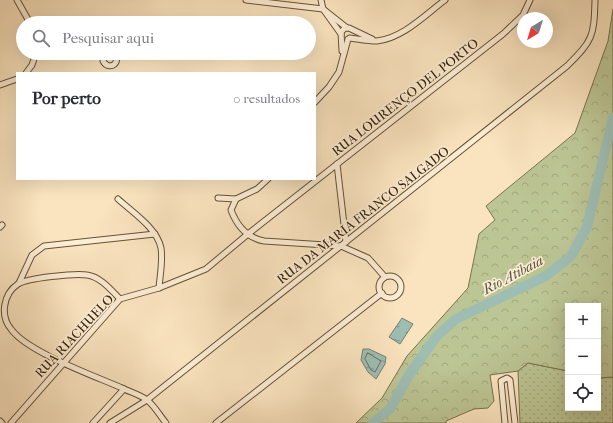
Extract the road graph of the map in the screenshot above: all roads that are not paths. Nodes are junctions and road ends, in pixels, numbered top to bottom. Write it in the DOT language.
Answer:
graph roads {
  1 [pos="17,0"];
  2 [pos="246,0"];
  3 [pos="321,0"];
  4 [pos="445,0"];
  5 [pos="530,0"];
  6 [pos="595,0"];
  7 [pos="323,9"];
  8 [pos="26,16"];
  9 [pos="349,29"];
  10 [pos="341,35"];
  11 [pos="349,38"];
  12 [pos="376,41"];
  13 [pos="343,56"];
  14 [pos="34,60"];
  15 [pos="103,60"];
  16 [pos="117,60"];
  17 [pos="27,72"];
  18 [pos="16,79"];
  19 [pos="0,86"];
  20 [pos="316,101"];
  21 [pos="337,164"];
  22 [pos="267,180"];
  23 [pos="218,198"];
  24 [pos="118,199"];
  25 [pos="236,199"];
  26 [pos="155,234"];
  27 [pos="248,234"];
  28 [pos="346,242"];
  29 [pos="341,246"];
  30 [pos="385,278"];
  31 [pos="19,283"];
  32 [pos="159,288"];
  33 [pos="382,293"];
  34 [pos="120,299"];
  35 [pos="63,362"];
  36 [pos="124,389"];
  37 [pos="147,400"];
  38 [pos="11,423"];
  39 [pos="93,423"];
  40 [pos="110,423"];
  41 [pos="166,423"];
  42 [pos="216,423"];
  43 [pos="505,423"];
  44 [pos="515,423"];
  1 -- 8 [label="street"];
  2 -- 7 [label="street"];
  3 -- 7 [label="street"];
  4 -- 12 [label="street"];
  5 -- 21 [label="street, RUA LOURENÇO DEL PORTO"];
  6 -- 28 [label="street, RUA DA MARIA FRANCO SALGADO"];
  7 -- 9 [label="street"];
  7 -- 10 [label="street"];
  9 -- 10 [label="street"];
  9 -- 11 [label="street"];
  9 -- 12 [label="street"];
  10 -- 11 [label="street"];
  10 -- 13 [label="street"];
  11 -- 12 [label="street"];
  11 -- 13 [label="street"];
  13 -- 20 [label="street"];
  14 -- 17 [label="street"];
  15 -- 16 [label="street"];
  18 -- 19 [label="street"];
  21 -- 27 [label="street, RUA LOURENÇO DEL PORTO"];
  21 -- 28 [label="street"];
  22 -- 25 [label="street"];
  23 -- 25 [label="street"];
  24 -- 26 [label="street"];
  25 -- 27 [label="street"];
  26 -- 31 [label="street"];
  26 -- 32 [label="street"];
  27 -- 29 [label="street"];
  27 -- 32 [label="street, RUA RIACHUELO"];
  28 -- 29 [label="street, RUA DA MARIA FRANCO SALGADO"];
  29 -- 30 [label="street"];
  29 -- 37 [label="street, RUA DA MARIA FRANCO SALGADO"];
  30 -- 33 [label="street"];
  30 -- 33 [label="street"];
  31 -- 34 [label="street"];
  31 -- 35 [label="street"];
  32 -- 34 [label="street, RUA RIACHUELO"];
  33 -- 42 [label="street"];
  34 -- 35 [label="street, RUA RIACHUELO"];
  35 -- 36 [label="street"];
  35 -- 38 [label="street, RUA RIACHUELO"];
  36 -- 37 [label="street"];
  36 -- 39 [label="street"];
  37 -- 40 [label="street, RUA DA MARIA FRANCO SALGADO"];
  37 -- 41 [label="street"];
  43 -- 44 [label="street"];
}
